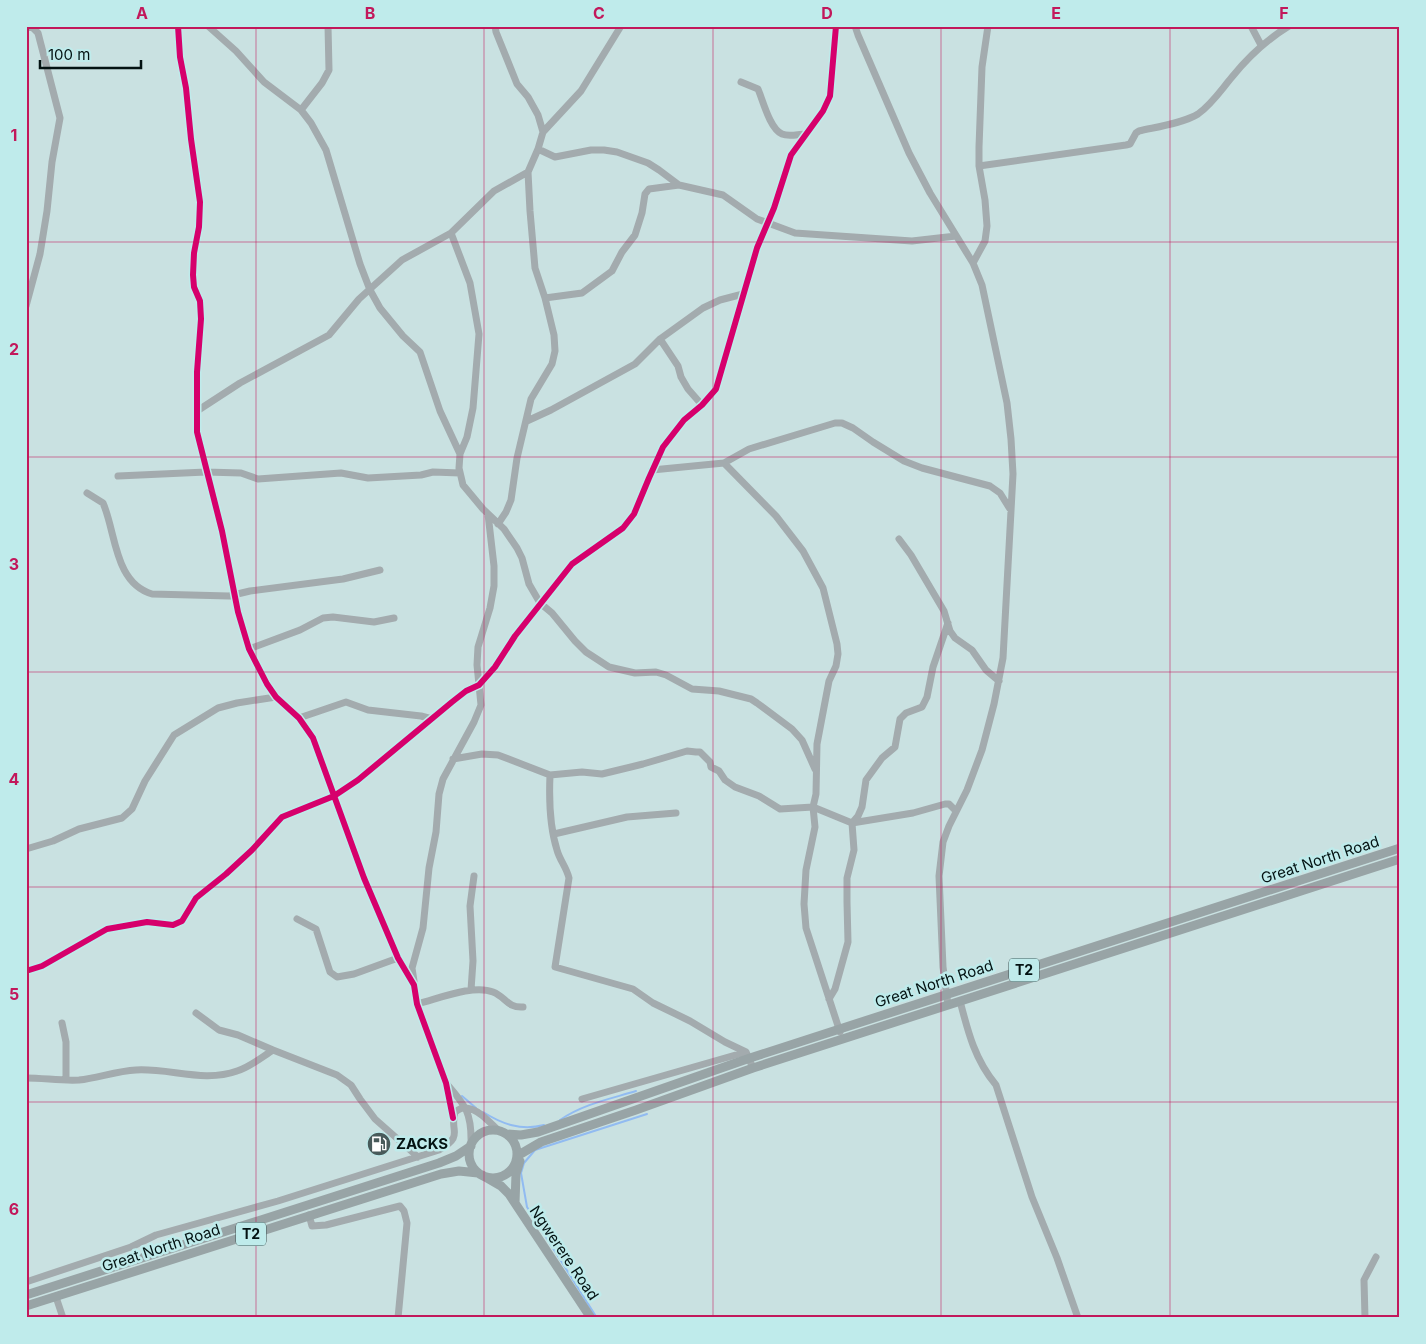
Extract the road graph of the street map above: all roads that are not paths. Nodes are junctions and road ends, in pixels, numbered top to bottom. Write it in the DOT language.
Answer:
graph roads {
  1 [pos="178,26"];
  2 [pos="208,26"];
  3 [pos="328,26"];
  4 [pos="621,26"];
  5 [pos="836,26"];
  6 [pos="855,26"];
  7 [pos="988,26"];
  8 [pos="1251,26"];
  9 [pos="1289,26"];
  10 [pos="26,28"];
  11 [pos="494,28"];
  12 [pos="1261,45"];
  13 [pos="741,82"];
  14 [pos="301,110"];
  15 [pos="543,132"];
  16 [pos="806,134"];
  17 [pos="538,149"];
  18 [pos="979,166"];
  19 [pos="528,172"];
  20 [pos="679,185"];
  21 [pos="766,223"];
  22 [pos="452,234"];
  23 [pos="956,236"];
  24 [pos="972,262"];
  25 [pos="370,290"];
  26 [pos="743,294"];
  27 [pos="545,298"];
  28 [pos="26,306"];
  29 [pos="660,339"];
  30 [pos="702,405"];
  31 [pos="197,411"];
  32 [pos="526,421"];
  33 [pos="460,454"];
  34 [pos="724,463"];
  35 [pos="652,470"];
  36 [pos="206,472"];
  37 [pos="460,473"];
  38 [pos="118,476"];
  39 [pos="87,493"];
  40 [pos="1010,509"];
  41 [pos="488,514"];
  42 [pos="498,524"];
  43 [pos="899,539"];
  44 [pos="380,570"];
  45 [pos="235,594"];
  46 [pos="540,603"];
  47 [pos="394,618"];
  48 [pos="948,623"];
  49 [pos="249,649"];
  50 [pos="999,681"];
  51 [pos="479,684"];
  52 [pos="276,696"];
  53 [pos="299,718"];
  54 [pos="432,719"];
  55 [pos="454,759"];
  56 [pos="815,769"];
  57 [pos="550,775"];
  58 [pos="334,796"];
  59 [pos="813,807"];
  60 [pos="956,811"];
  61 [pos="676,813"];
  62 [pos="852,823"];
  63 [pos="554,834"];
  64 [pos="1400,848"];
  65 [pos="26,849"];
  66 [pos="1400,860"];
  67 [pos="474,876"];
  68 [pos="297,919"];
  69 [pos="398,958"];
  70 [pos="26,971"];
  71 [pos="414,985"];
  72 [pos="471,990"];
  73 [pos="947,994"];
  74 [pos="829,999"];
  75 [pos="960,1001"];
  76 [pos="417,1004"];
  77 [pos="948,1005"];
  78 [pos="523,1007"];
  79 [pos="196,1013"];
  80 [pos="62,1023"];
  81 [pos="839,1029"];
  82 [pos="842,1039"];
  83 [pos="273,1050"];
  84 [pos="747,1056"];
  85 [pos="753,1068"];
  86 [pos="26,1078"];
  87 [pos="66,1080"];
  88 [pos="446,1082"];
  89 [pos="582,1099"];
  90 [pos="466,1108"];
  91 [pos="453,1118"];
  92 [pos="502,1133"];
  93 [pos="471,1145"];
  94 [pos="528,1148"];
  95 [pos="418,1157"];
  96 [pos="516,1157"];
  97 [pos="480,1174"];
  98 [pos="516,1174"];
  99 [pos="515,1203"];
  100 [pos="309,1215"];
  101 [pos="1376,1257"];
  102 [pos="26,1282"];
  103 [pos="26,1295"];
  104 [pos="56,1297"];
  105 [pos="26,1306"];
  106 [pos="63,1318"];
  107 [pos="398,1318"];
  108 [pos="591,1318"];
  109 [pos="1078,1318"];
  110 [pos="1365,1318"];
  1 -- 31 [label="street"];
  2 -- 14 [label="street"];
  3 -- 14 [label="street"];
  4 -- 15 [label="street"];
  5 -- 16 [label="street"];
  6 -- 23 [label="street"];
  7 -- 18 [label="street"];
  8 -- 12 [label="street"];
  9 -- 12 [label="street"];
  10 -- 28 [label="street"];
  11 -- 15 [label="street"];
  12 -- 18 [label="street"];
  13 -- 16 [label="street"];
  14 -- 25 [label="street"];
  15 -- 17 [label="street"];
  16 -- 21 [label="street"];
  17 -- 19 [label="street"];
  17 -- 20 [label="street"];
  18 -- 24 [label="street"];
  19 -- 22 [label="street"];
  19 -- 27 [label="street"];
  20 -- 21 [label="street"];
  20 -- 27 [label="street"];
  21 -- 23 [label="street"];
  21 -- 26 [label="street"];
  22 -- 25 [label="street"];
  22 -- 33 [label="street"];
  23 -- 24 [label="street"];
  24 -- 40 [label="street"];
  25 -- 31 [label="street"];
  25 -- 33 [label="street"];
  26 -- 29 [label="street"];
  26 -- 30 [label="street"];
  27 -- 32 [label="street"];
  29 -- 30 [label="street"];
  29 -- 32 [label="street"];
  30 -- 35 [label="street"];
  31 -- 36 [label="street"];
  32 -- 42 [label="street"];
  33 -- 37 [label="street"];
  34 -- 35 [label="street"];
  34 -- 40 [label="street"];
  34 -- 56 [label="street"];
  35 -- 46 [label="street"];
  36 -- 37 [label="street"];
  36 -- 38 [label="street"];
  36 -- 45 [label="street"];
  37 -- 41 [label="street"];
  39 -- 45 [label="street"];
  40 -- 50 [label="street"];
  41 -- 42 [label="street"];
  41 -- 51 [label="street"];
  42 -- 46 [label="street"];
  43 -- 48 [label="street"];
  44 -- 45 [label="street"];
  45 -- 49 [label="street"];
  46 -- 51 [label="street"];
  46 -- 56 [label="street"];
  47 -- 49 [label="street"];
  48 -- 50 [label="street"];
  48 -- 62 [label="street"];
  49 -- 52 [label="street"];
  50 -- 60 [label="street"];
  51 -- 54 [label="street"];
  51 -- 55 [label="street"];
  52 -- 53 [label="street"];
  52 -- 65 [label="street"];
  53 -- 54 [label="street"];
  53 -- 58 [label="street"];
  54 -- 58 [label="street"];
  55 -- 57 [label="street"];
  55 -- 71 [label="street"];
  56 -- 59 [label="street"];
  57 -- 59 [label="street"];
  57 -- 63 [label="street"];
  58 -- 69 [label="street"];
  58 -- 70 [label="street"];
  59 -- 62 [label="street"];
  59 -- 74 [label="street"];
  60 -- 62 [label="street"];
  60 -- 73 [label="street"];
  61 -- 63 [label="street"];
  62 -- 74 [label="street"];
  63 -- 84 [label="street"];
  64 -- 73 [label="main road, Great North Road / T2"];
  66 -- 75 [label="main road, Great North Road / T2"];
  67 -- 72 [label="street"];
  68 -- 69 [label="street"];
  69 -- 71 [label="street"];
  71 -- 76 [label="street"];
  72 -- 76 [label="street"];
  72 -- 78 [label="street"];
  73 -- 77 [label="street"];
  73 -- 81 [label="main road, Great North Road / T2"];
  74 -- 81 [label="street"];
  75 -- 77 [label="main road, Great North Road / T2"];
  75 -- 109 [label="street"];
  76 -- 88 [label="street"];
  77 -- 82 [label="main road, Great North Road / T2"];
  79 -- 83 [label="street"];
  80 -- 87 [label="street"];
  81 -- 82 [label="street"];
  81 -- 84 [label="main road, Great North Road / T2"];
  82 -- 85 [label="main road, Great North Road / T2"];
  83 -- 87 [label="street"];
  83 -- 95 [label="street"];
  84 -- 85 [label="street"];
  84 -- 89 [label="street"];
  84 -- 92 [label="main road, Great North Road / T2"];
  85 -- 94 [label="main road, Great North Road / T2"];
  86 -- 87 [label="street"];
  88 -- 90 [label="street"];
  88 -- 91 [label="street"];
  90 -- 91 [label="street"];
  90 -- 92 [label="street"];
  90 -- 93 [label="street"];
  91 -- 95 [label="street"];
  92 -- 93 [label="main road"];
  92 -- 96 [label="main road"];
  93 -- 97 [label="main road"];
  93 -- 103 [label="main road, Great North Road / T2"];
  94 -- 96 [label="main road, Great North Road / T2"];
  94 -- 98 [label="main road"];
  95 -- 102 [label="street"];
  96 -- 97 [label="main road"];
  96 -- 98 [label="main road"];
  97 -- 99 [label="main road, Ngwerere Road"];
  97 -- 100 [label="main road, Great North Road / T2"];
  98 -- 99 [label="main road"];
  99 -- 108 [label="main road, Ngwerere Road"];
  100 -- 104 [label="main road, Great North Road / T2"];
  100 -- 107 [label="street"];
  101 -- 110 [label="street"];
  104 -- 105 [label="main road, Great North Road / T2"];
  104 -- 106 [label="street"];
}
